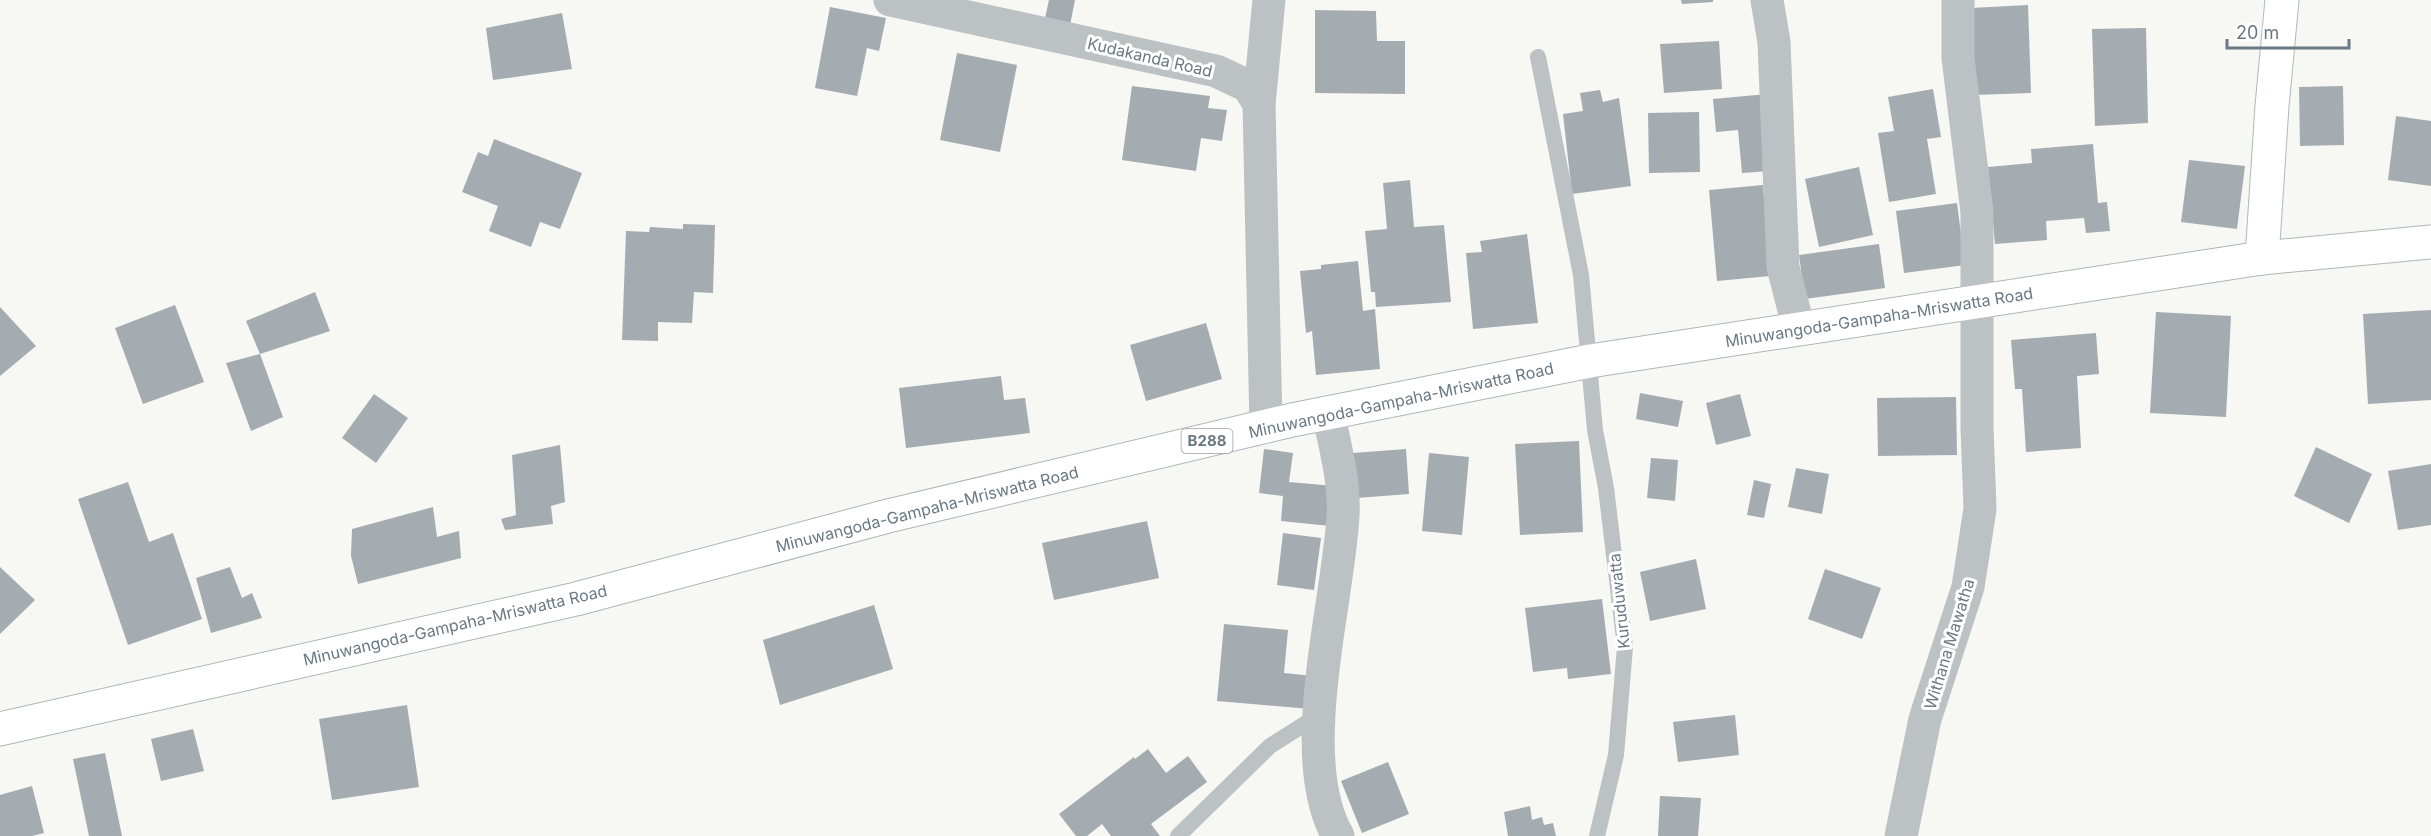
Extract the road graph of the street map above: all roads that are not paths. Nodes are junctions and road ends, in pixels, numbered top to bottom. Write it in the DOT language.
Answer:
graph roads {
  1 [pos="890,0"];
  2 [pos="1269,0"];
  3 [pos="1767,0"];
  4 [pos="1958,0"];
  5 [pos="2283,0"];
  6 [pos="1538,57"];
  7 [pos="1259,104"];
  8 [pos="2431,242"];
  9 [pos="2262,258"];
  10 [pos="1976,304"];
  11 [pos="1799,329"];
  12 [pos="1590,363"];
  13 [pos="1328,412"];
  14 [pos="1266,427"];
  15 [pos="1319,715"];
  16 [pos="0,729"];
  17 [pos="1178,836"];
  18 [pos="1338,836"];
  19 [pos="1597,836"];
  20 [pos="1901,836"];
  1 -- 7 [label="street, Kudakanda Road"];
  2 -- 7 [label="street"];
  3 -- 11 [label="street"];
  4 -- 10 [label="street, Withana Mawatha"];
  5 -- 9 [label="main road"];
  6 -- 12 [label="lane, Kuruduwatta"];
  7 -- 14 [label="street"];
  8 -- 9 [label="main road, Minuwangoda-Gampaha-Mriswatta Road / B288"];
  9 -- 10 [label="main road, Minuwangoda-Gampaha-Mriswatta Road / B288"];
  10 -- 11 [label="main road, Minuwangoda-Gampaha-Mriswatta Road / B288"];
  10 -- 20 [label="street, Withana Mawatha"];
  11 -- 12 [label="main road, Minuwangoda-Gampaha-Mriswatta Road / B288"];
  12 -- 13 [label="main road, Minuwangoda-Gampaha-Mriswatta Road / B288"];
  12 -- 19 [label="lane, Kuruduwatta"];
  13 -- 14 [label="main road, Minuwangoda-Gampaha-Mriswatta Road / B288"];
  13 -- 15 [label="street"];
  14 -- 16 [label="main road, Minuwangoda-Gampaha-Mriswatta Road / B288"];
  15 -- 17 [label="lane"];
  15 -- 18 [label="street"];
}
